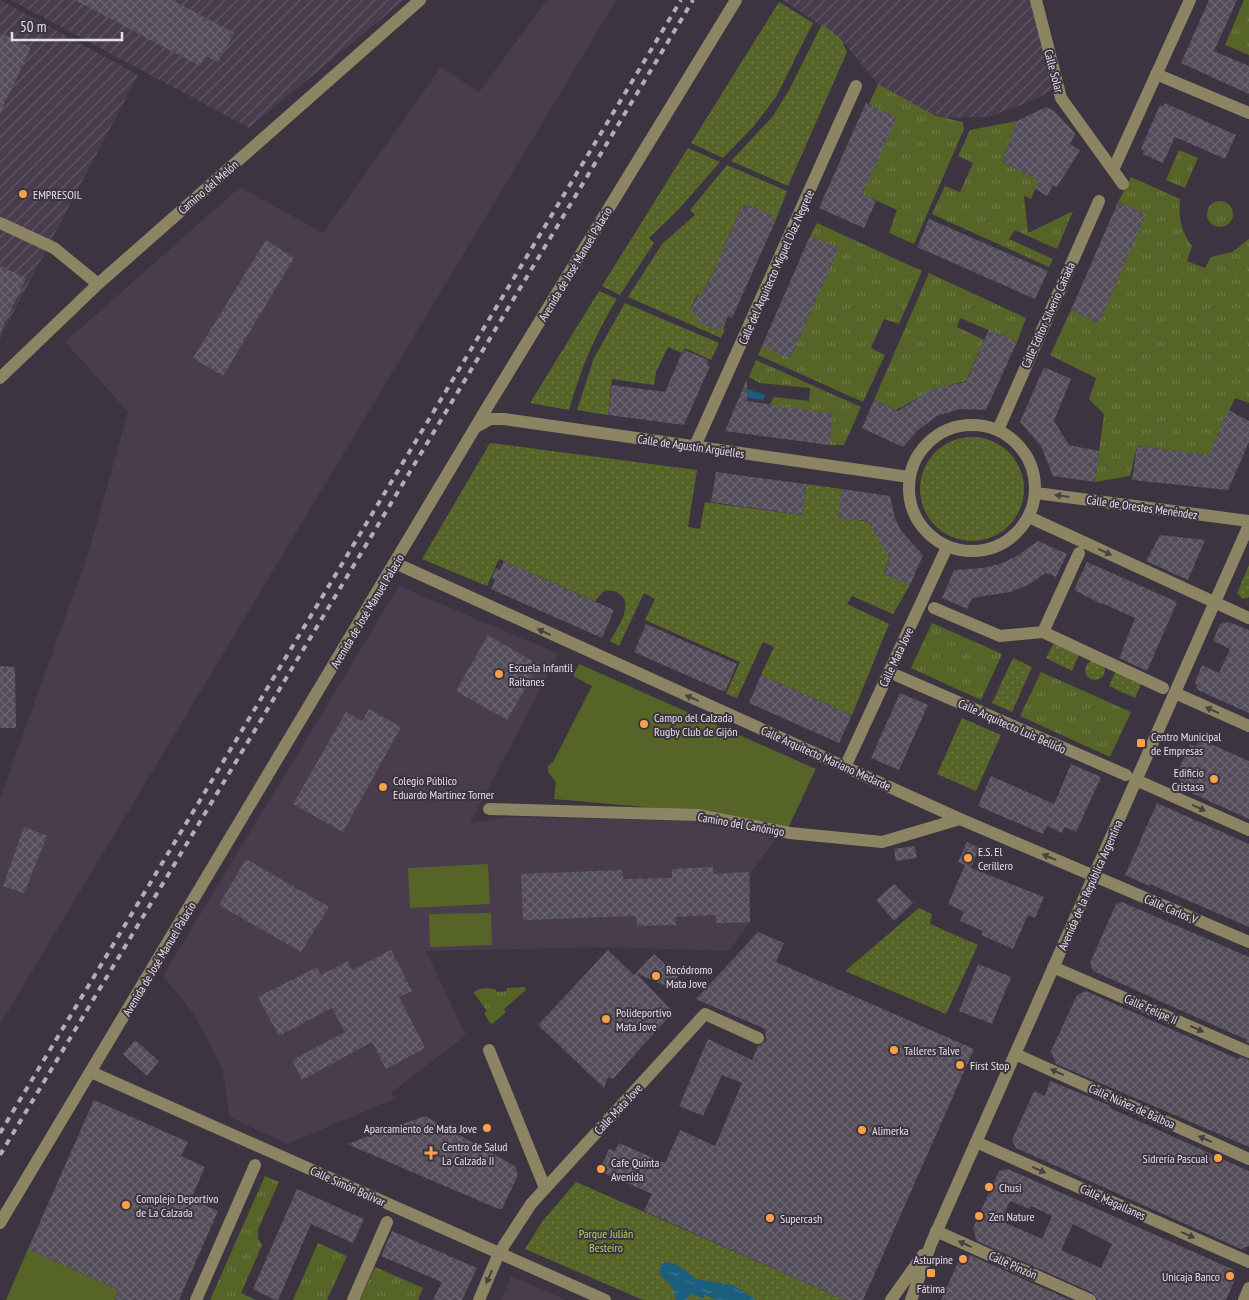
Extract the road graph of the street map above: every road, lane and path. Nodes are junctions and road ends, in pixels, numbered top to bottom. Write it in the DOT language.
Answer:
graph roads {
  1 [pos="420,0"];
  2 [pos="736,0"];
  3 [pos="1036,0"];
  4 [pos="1190,0"];
  5 [pos="1156,74"];
  6 [pos="856,86"];
  7 [pos="1249,113"];
  8 [pos="1113,170"];
  9 [pos="1123,184"];
  10 [pos="1099,201"];
  11 [pos="0,223"];
  12 [pos="98,284"];
  13 [pos="0,378"];
  14 [pos="475,428"];
  15 [pos="998,430"];
  16 [pos="695,446"];
  17 [pos="909,478"];
  18 [pos="1036,493"];
  19 [pos="1029,517"];
  20 [pos="1249,521"];
  21 [pos="1249,525"];
  22 [pos="947,547"];
  23 [pos="1079,553"];
  24 [pos="395,563"];
  25 [pos="1215,603"];
  26 [pos="934,608"];
  27 [pos="1249,618"];
  28 [pos="1043,632"];
  29 [pos="898,676"];
  30 [pos="1163,688"];
  31 [pos="1175,693"];
  32 [pos="1249,726"];
  33 [pos="845,767"];
  34 [pos="1131,778"];
  35 [pos="489,809"];
  36 [pos="960,819"];
  37 [pos="1249,830"];
  38 [pos="1094,876"];
  39 [pos="1249,942"];
  40 [pos="1054,967"];
  41 [pos="758,1038"];
  42 [pos="489,1050"];
  43 [pos="1249,1052"];
  44 [pos="1015,1054"];
  45 [pos="91,1072"];
  46 [pos="976,1142"];
  47 [pos="1249,1159"];
  48 [pos="255,1165"];
  49 [pos="545,1188"];
  50 [pos="387,1222"];
  51 [pos="0,1223"];
  52 [pos="936,1231"];
  53 [pos="930,1244"];
  54 [pos="499,1253"];
  55 [pos="1249,1262"];
  56 [pos="1249,1288"];
  57 [pos="196,1300"];
  58 [pos="353,1300"];
  59 [pos="479,1300"];
  60 [pos="605,1300"];
  61 [pos="891,1300"];
  62 [pos="911,1300"];
  63 [pos="1090,1300"];
  64 [pos="1244,1300"];
  1 -- 12 [label="street, Camino del Melón"];
  2 -- 14 [label="street, Avenida de José Manuel Palacio"];
  3 -- 8 [label="street, Calle Solar"];
  4 -- 5 [label="street"];
  5 -- 7 [label="street"];
  5 -- 8 [label="street"];
  6 -- 16 [label="street, Calle del Arquitecto Miguel Díaz Negrete"];
  8 -- 9 [label="street, Calle Solar"];
  10 -- 15 [label="street, Calle Editor Silverio Cañada"];
  11 -- 12 [label="street"];
  12 -- 13 [label="street, Camino del Melón"];
  14 -- 16 [label="street, Calle de Agustín Argüelles"];
  14 -- 24 [label="street, Avenida de José Manuel Palacio"];
  15 -- 17 [label="street"];
  15 -- 18 [label="street"];
  16 -- 17 [label="street, Calle de Agustín Argüelles"];
  17 -- 22 [label="street"];
  18 -- 19 [label="street"];
  20 -- 18 [label="street, Calle de Orestes Menéndez, one-way"];
  19 -- 22 [label="street"];
  19 -- 25 [label="street, one-way"];
  21 -- 25 [label="street, Avenida de la República Argentina"];
  22 -- 33 [label="street, Calle Mata Jove"];
  23 -- 28 [label="street"];
  33 -- 24 [label="street, Calle Arquitecto Mariano Medarde, one-way"];
  24 -- 45 [label="street, Avenida de José Manuel Palacio"];
  25 -- 27 [label="street"];
  25 -- 31 [label="street, Avenida de la República Argentina"];
  26 -- 28 [label="street"];
  28 -- 30 [label="street"];
  29 -- 34 [label="street, Calle Arquitecto Luis Bellido"];
  32 -- 31 [label="street, one-way"];
  31 -- 34 [label="street, Avenida de la República Argentina"];
  33 -- 36 [label="street, Calle Arquitecto Mariano Medarde"];
  34 -- 37 [label="street, Calle Arquitecto Luis Bellido, one-way"];
  34 -- 38 [label="street, Avenida de la República Argentina"];
  35 -- 36 [label="street, Camino del Canónigo"];
  38 -- 36 [label="street, Calle Arquitecto Mariano Medarde, one-way"];
  38 -- 39 [label="street, Calle Carlos V"];
  38 -- 40 [label="street, Avenida de la República Argentina"];
  40 -- 43 [label="street, Calle Felipe II, one-way"];
  40 -- 44 [label="street, Avenida de la República Argentina"];
  41 -- 49 [label="street, Calle Mata Jove"];
  42 -- 49 [label="street"];
  44 -- 46 [label="street, Avenida de la República Argentina"];
  47 -- 44 [label="street, Calle Núñez de Balboa, one-way"];
  45 -- 51 [label="street, Avenida de José Manuel Palacio"];
  45 -- 54 [label="street, Calle Simón Bolivar"];
  46 -- 52 [label="street, Avenida de la República Argentina"];
  46 -- 55 [label="street, Calle Magallanes, one-way"];
  48 -- 57 [label="street"];
  49 -- 54 [label="street, Calle Mata Jove"];
  50 -- 58 [label="street"];
  52 -- 53 [label="street, Avenida de la República Argentina"];
  63 -- 52 [label="street, Calle Pinzón, one-way"];
  53 -- 61 [label="street, Avenida de la República Argentina"];
  53 -- 62 [label="street, Avenida de la República Argentina"];
  54 -- 59 [label="street, Calle Mata Jove, one-way"];
  54 -- 60 [label="street, Calle Simón Bolivar"];
  56 -- 64 [label="street"];
}
